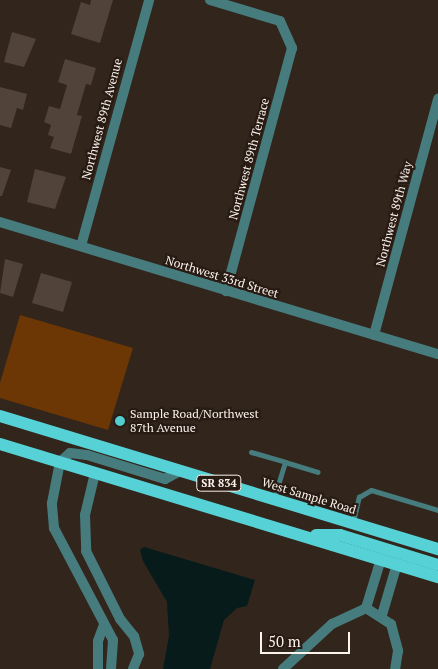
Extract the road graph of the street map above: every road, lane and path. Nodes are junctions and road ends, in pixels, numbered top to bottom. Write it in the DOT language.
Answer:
graph roads {
  1 [pos="149,0"];
  2 [pos="210,0"];
  3 [pos="438,98"];
  4 [pos="0,222"];
  5 [pos="81,246"];
  6 [pos="226,291"];
  7 [pos="374,335"];
  8 [pos="438,354"];
  9 [pos="0,416"];
  10 [pos="0,444"];
  11 [pos="251,452"];
  12 [pos="60,462"];
  13 [pos="285,462"];
  14 [pos="180,471"];
  15 [pos="318,472"];
  16 [pos="95,473"];
  17 [pos="274,499"];
  18 [pos="438,510"];
  19 [pos="353,524"];
  20 [pos="304,536"];
  21 [pos="438,549"];
  22 [pos="380,559"];
  23 [pos="398,564"];
  24 [pos="438,564"];
  25 [pos="438,577"];
  26 [pos="366,608"];
  27 [pos="382,615"];
  28 [pos="120,619"];
  29 [pos="103,627"];
  30 [pos="98,669"];
  31 [pos="111,669"];
  32 [pos="133,669"];
  33 [pos="283,669"];
  34 [pos="395,669"];
  1 -- 5 [label="street, Northwest 89th Avenue"];
  2 -- 6 [label="street, Northwest 89th Terrace"];
  3 -- 7 [label="street, Northwest 89th Way"];
  4 -- 5 [label="street, Northwest 33rd Street"];
  5 -- 6 [label="street, Northwest 33rd Street"];
  6 -- 7 [label="street, Northwest 33rd Street"];
  7 -- 8 [label="street, Northwest 33rd Street"];
  9 -- 14 [label="main road, West Sample Road / SR 834"];
  10 -- 12 [label="main road, SR 834"];
  11 -- 13 [label="lane"];
  12 -- 14 [label="street"];
  12 -- 16 [label="main road, SR 834"];
  12 -- 29 [label="street"];
  13 -- 15 [label="lane"];
  13 -- 17 [label="lane"];
  14 -- 17 [label="main road, West Sample Road / SR 834"];
  16 -- 20 [label="main road, SR 834"];
  16 -- 28 [label="street"];
  17 -- 19 [label="main road, West Sample Road / SR 834"];
  18 -- 19 [label="lane"];
  19 -- 21 [label="main road, West Sample Road / SR 834"];
  20 -- 22 [label="main road, SR 834"];
  20 -- 24 [label="main road"];
  22 -- 23 [label="main road, SR 834"];
  22 -- 26 [label="street"];
  23 -- 25 [label="main road, SR 834"];
  23 -- 27 [label="street"];
  26 -- 27 [label="street"];
  26 -- 33 [label="street"];
  27 -- 34 [label="street"];
  28 -- 29 [label="street"];
  28 -- 32 [label="street"];
  29 -- 30 [label="street"];
  29 -- 31 [label="street"];
}
